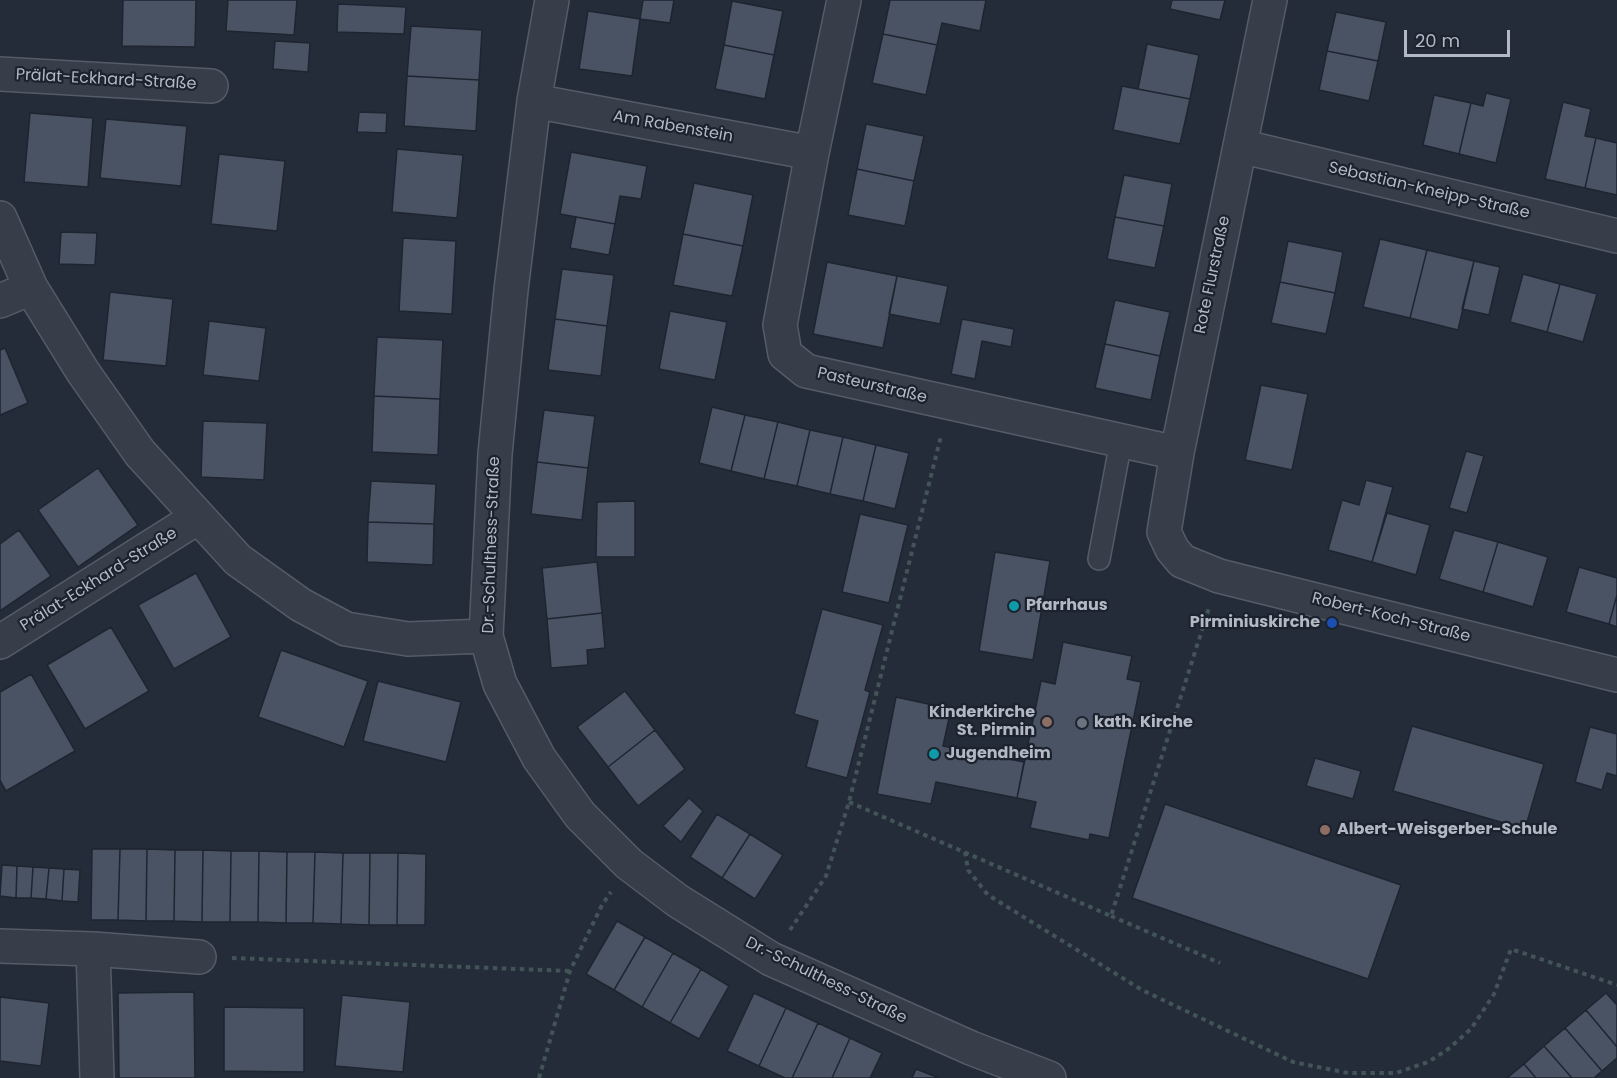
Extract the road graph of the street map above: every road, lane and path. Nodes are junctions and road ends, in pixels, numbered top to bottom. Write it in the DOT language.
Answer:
graph roads {
  1 [pos="552,0"];
  2 [pos="844,0"];
  3 [pos="1270,0"];
  4 [pos="0,74"];
  5 [pos="212,86"];
  6 [pos="534,101"];
  7 [pos="1240,146"];
  8 [pos="812,153"];
  9 [pos="0,218"];
  10 [pos="1617,236"];
  11 [pos="31,288"];
  12 [pos="0,301"];
  13 [pos="949,403"];
  14 [pos="1121,441"];
  15 [pos="1177,453"];
  16 [pos="198,517"];
  17 [pos="1172,549"];
  18 [pos="1099,558"];
  19 [pos="1219,576"];
  20 [pos="486,636"];
  21 [pos="0,642"];
  22 [pos="1617,675"];
  23 [pos="849,802"];
  24 [pos="964,852"];
  25 [pos="629,864"];
  26 [pos="1112,916"];
  27 [pos="0,946"];
  28 [pos="93,949"];
  29 [pos="199,957"];
  30 [pos="771,958"];
  31 [pos="1220,963"];
  32 [pos="570,971"];
  33 [pos="1617,985"];
  34 [pos="97,1078"];
  35 [pos="539,1078"];
  36 [pos="1049,1078"];
  1 -- 6 [label="street, Dr.-Schulthess-Straße"];
  2 -- 8 [label="street, Pasteurstraße"];
  3 -- 7 [label="street, Rote Flurstraße"];
  4 -- 5 [label="street, Prälat-Eckhard-Straße"];
  6 -- 8 [label="street, Am Rabenstein"];
  6 -- 20 [label="street, Dr.-Schulthess-Straße"];
  7 -- 10 [label="street, Sebastian-Kneipp-Straße"];
  7 -- 15 [label="street, Rote Flurstraße"];
  8 -- 13 [label="street, Pasteurstraße"];
  9 -- 11 [label="street, Prälat-Eckhard-Straße"];
  11 -- 12 [label="street"];
  11 -- 16 [label="street, Prälat-Eckhard-Straße"];
  13 -- 14 [label="street, Pasteurstraße"];
  13 -- 23 [label="path"];
  14 -- 15 [label="street, Pasteurstraße"];
  14 -- 18 [label="lane"];
  15 -- 17 [label="street, Rote Flurstraße"];
  16 -- 20 [label="street, Prälat-Eckhard-Straße"];
  16 -- 21 [label="street, Prälat-Eckhard-Straße"];
  17 -- 19 [label="street, Robert-Koch-Straße"];
  19 -- 22 [label="street, Robert-Koch-Straße"];
  19 -- 26 [label="path"];
  20 -- 25 [label="street, Dr.-Schulthess-Straße"];
  23 -- 24 [label="path"];
  23 -- 30 [label="path"];
  24 -- 26 [label="path"];
  24 -- 33 [label="path"];
  25 -- 30 [label="street, Dr.-Schulthess-Straße"];
  25 -- 32 [label="path"];
  26 -- 31 [label="path"];
  27 -- 28 [label="street"];
  28 -- 29 [label="street"];
  28 -- 34 [label="street"];
  29 -- 32 [label="path"];
  30 -- 36 [label="street, Dr.-Schulthess-Straße"];
  32 -- 35 [label="path"];
}
